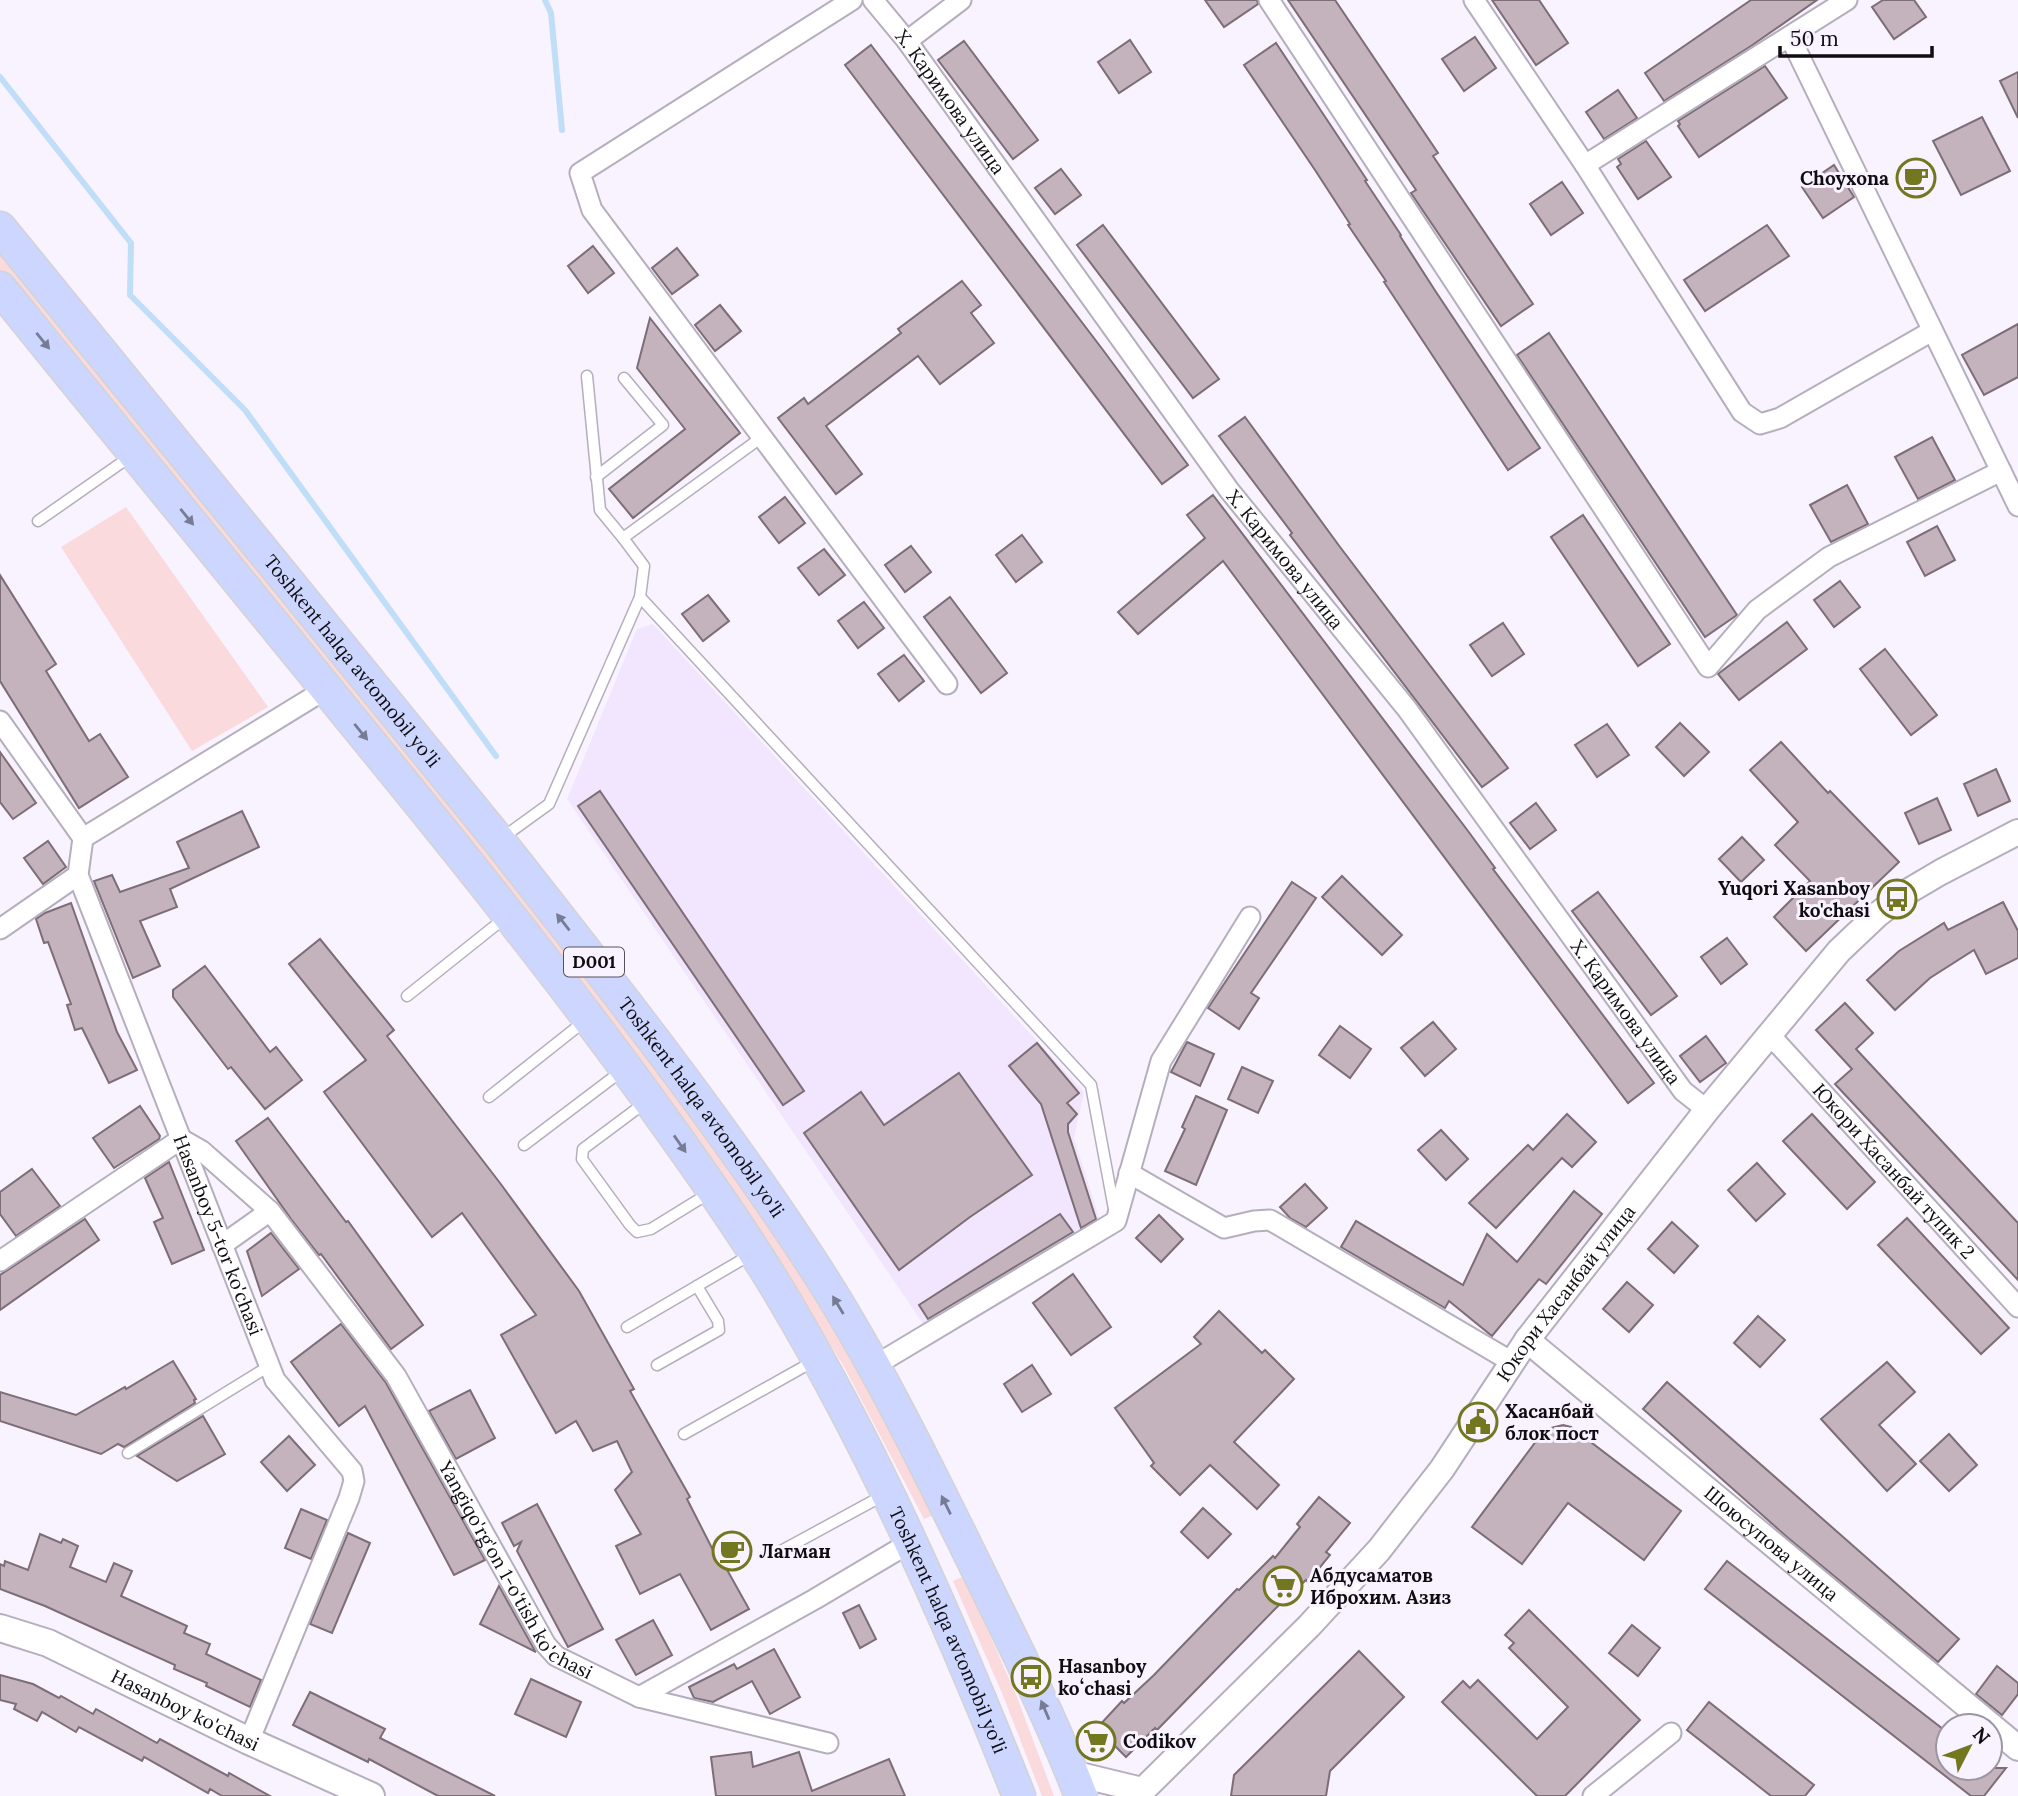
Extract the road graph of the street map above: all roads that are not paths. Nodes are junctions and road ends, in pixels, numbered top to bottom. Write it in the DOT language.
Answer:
graph roads {
  1 [pos="852,0"];
  2 [pos="873,0"];
  3 [pos="961,0"];
  4 [pos="1269,0"];
  5 [pos="1474,0"];
  6 [pos="1847,0"];
  7 [pos="1790,37"];
  8 [pos="907,41"];
  9 [pos="1586,165"];
  10 [pos="0,228"];
  11 [pos="0,288"];
  12 [pos="1932,331"];
  13 [pos="587,376"];
  14 [pos="624,377"];
  15 [pos="762,437"];
  16 [pos="135,453"];
  17 [pos="2001,471"];
  18 [pos="596,477"];
  19 [pos="2018,506"];
  20 [pos="38,521"];
  21 [pos="623,538"];
  22 [pos="640,597"];
  23 [pos="947,684"];
  24 [pos="326,689"];
  25 [pos="0,721"];
  26 [pos="2018,832"];
  27 [pos="83,838"];
  28 [pos="499,841"];
  29 [pos="78,875"];
  30 [pos="509,915"];
  31 [pos="1250,917"];
  32 [pos="0,929"];
  33 [pos="407,996"];
  34 [pos="589,1018"];
  35 [pos="1770,1035"];
  36 [pos="626,1068"];
  37 [pos="489,1097"];
  38 [pos="649,1100"];
  39 [pos="1707,1110"];
  40 [pos="181,1139"];
  41 [pos="524,1145"];
  42 [pos="1129,1173"];
  43 [pos="713,1191"];
  44 [pos="270,1211"];
  45 [pos="1116,1220"];
  46 [pos="222,1245"];
  47 [pos="754,1253"];
  48 [pos="0,1261"];
  49 [pos="697,1286"];
  50 [pos="2018,1307"];
  51 [pos="627,1327"];
  52 [pos="1527,1340"];
  53 [pos="818,1359"];
  54 [pos="1512,1362"];
  55 [pos="657,1365"];
  56 [pos="269,1366"];
  57 [pos="874,1366"];
  58 [pos="684,1434"];
  59 [pos="128,1453"];
  60 [pos="887,1493"];
  61 [pos="962,1540"];
  62 [pos="781,1551"];
  63 [pos="915,1551"];
  64 [pos="0,1628"];
  65 [pos="639,1697"];
  66 [pos="1671,1732"];
  67 [pos="249,1741"];
  68 [pos="828,1743"];
  69 [pos="2018,1748"];
  70 [pos="1076,1784"];
  71 [pos="1140,1793"];
  72 [pos="371,1796"];
  73 [pos="1018,1796"];
  74 [pos="1593,1796"];
  1 -- 15 [label="street"];
  2 -- 8 [label="street, Х. Каримова улица"];
  3 -- 8 [label="street"];
  4 -- 17 [label="street"];
  5 -- 9 [label="street"];
  6 -- 7 [label="street"];
  7 -- 9 [label="street"];
  7 -- 12 [label="street"];
  8 -- 39 [label="street, Х. Каримова улица"];
  9 -- 12 [label="street"];
  10 -- 28 [label="highway, Toshkent halqa avtomobil yo'li / D001"];
  11 -- 16 [label="highway, Toshkent halqa avtomobil yo'li / D001, one-way"];
  12 -- 17 [label="street"];
  13 -- 18 [label="lane"];
  14 -- 18 [label="lane"];
  15 -- 21 [label="lane"];
  15 -- 23 [label="street"];
  16 -- 20 [label="lane"];
  16 -- 24 [label="highway, Toshkent halqa avtomobil yo'li / D001, one-way"];
  17 -- 19 [label="street"];
  18 -- 21 [label="lane"];
  21 -- 22 [label="lane"];
  22 -- 28 [label="lane"];
  22 -- 45 [label="lane"];
  24 -- 27 [label="street"];
  24 -- 30 [label="highway, Toshkent halqa avtomobil yo'li / D001, one-way"];
  25 -- 27 [label="street"];
  26 -- 35 [label="street, Юкори Хасанбай улица"];
  27 -- 29 [label="street, Hasanboy 5-tor ko'chasi"];
  57 -- 28 [label="highway, Toshkent halqa avtomobil yo'li / D001, one-way"];
  29 -- 32 [label="street"];
  29 -- 40 [label="street, Hasanboy 5-tor ko'chasi"];
  30 -- 33 [label="lane"];
  30 -- 34 [label="highway, Toshkent halqa avtomobil yo'li / D001"];
  31 -- 42 [label="street"];
  34 -- 36 [label="highway, Toshkent halqa avtomobil yo'li / D001"];
  34 -- 37 [label="lane"];
  35 -- 39 [label="street, Юкори Хасанбай улица"];
  35 -- 50 [label="street, Юкори Хасанбай тупик 2"];
  36 -- 38 [label="highway, Toshkent halqa avtomobil yo'li / D001"];
  36 -- 41 [label="lane"];
  38 -- 43 [label="highway, Toshkent halqa avtomobil yo'li / D001, one-way"];
  38 -- 43 [label="lane"];
  39 -- 52 [label="street, Юкори Хасанбай улица"];
  40 -- 44 [label="street, Yangiqo'rg'on 1-o'tish ko'chasi"];
  40 -- 46 [label="street, Hasanboy 5-tor ko'chasi"];
  40 -- 48 [label="street"];
  42 -- 45 [label="street"];
  42 -- 54 [label="street"];
  43 -- 47 [label="highway, Toshkent halqa avtomobil yo'li / D001"];
  44 -- 46 [label="street"];
  44 -- 65 [label="street, Yangiqo'rg'on 1-o'tish ko'chasi"];
  45 -- 57 [label="street"];
  46 -- 56 [label="street, Hasanboy 5-tor ko'chasi"];
  47 -- 49 [label="lane"];
  47 -- 53 [label="highway, Toshkent halqa avtomobil yo'li / D001"];
  49 -- 51 [label="lane"];
  49 -- 55 [label="lane"];
  52 -- 54 [label="street, Юкори Хасанбай улица"];
  52 -- 69 [label="street, Шоюсупова улица"];
  53 -- 58 [label="lane"];
  53 -- 60 [label="highway, Toshkent halqa avtomobil yo'li / D001"];
  54 -- 71 [label="street, Юкори Хасанбай улица"];
  56 -- 59 [label="lane"];
  56 -- 67 [label="street, Hasanboy 5-tor ko'chasi"];
  61 -- 57 [label="highway, Toshkent halqa avtomobil yo'li / D001, one-way"];
  60 -- 62 [label="lane"];
  60 -- 63 [label="highway, Toshkent halqa avtomobil yo'li / D001"];
  61 -- 63 [label="highway"];
  70 -- 61 [label="highway, Toshkent halqa avtomobil yo'li / D001, one-way"];
  63 -- 65 [label="street"];
  63 -- 73 [label="highway, Toshkent halqa avtomobil yo'li / D001"];
  64 -- 67 [label="main road, Hasanboy ko'chasi"];
  65 -- 68 [label="street, Yangiqo'rg'on 1-o'tish ko'chasi"];
  66 -- 74 [label="street"];
  67 -- 72 [label="main road, Hasanboy ko'chasi"];
  70 -- 71 [label="street, Юкори Хасанбай улица"];
}
